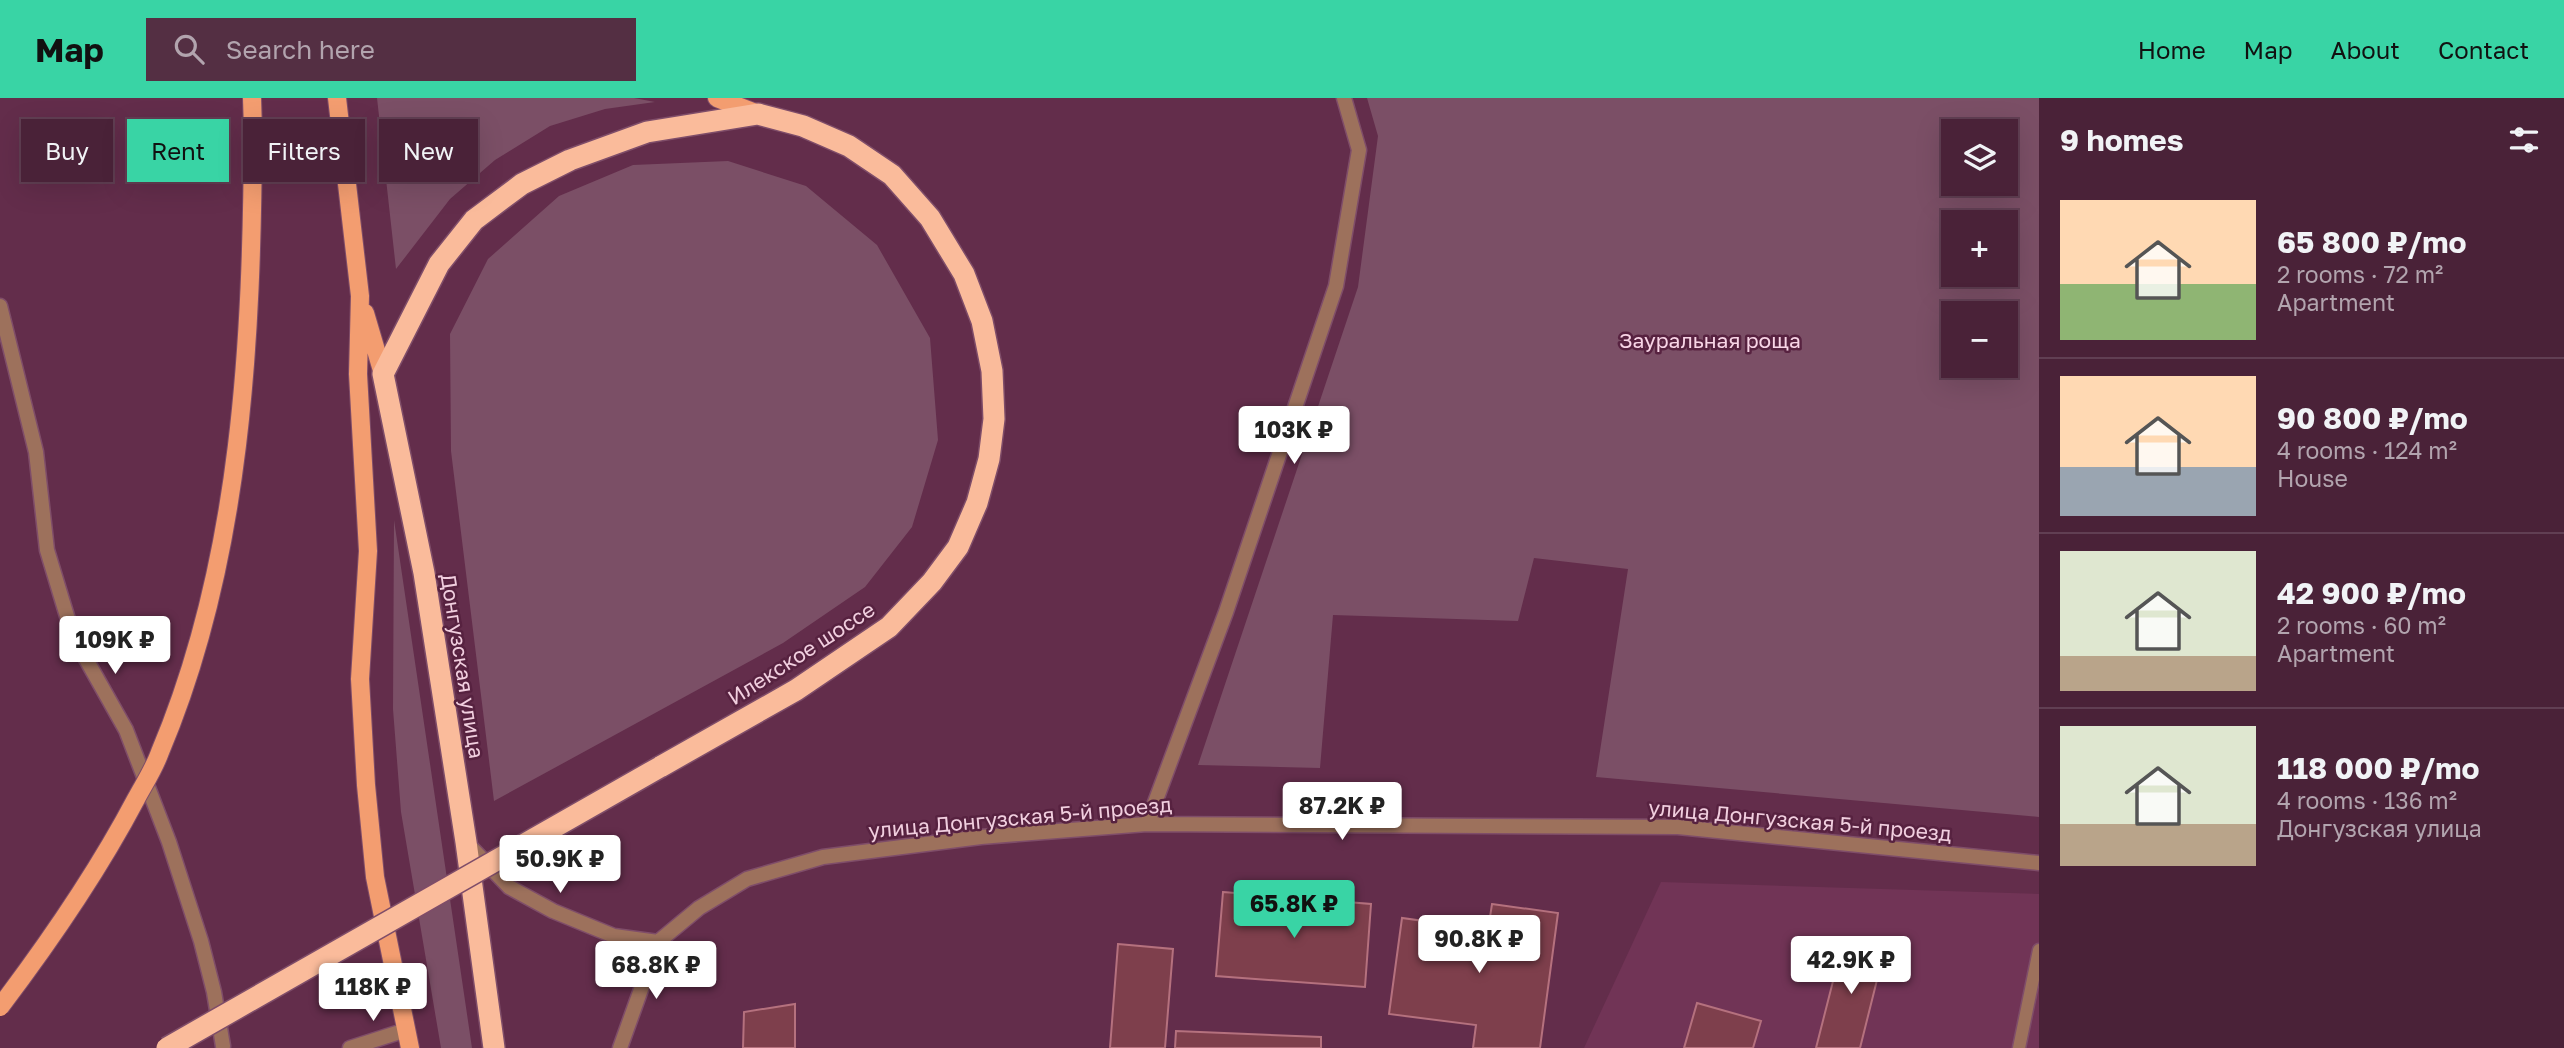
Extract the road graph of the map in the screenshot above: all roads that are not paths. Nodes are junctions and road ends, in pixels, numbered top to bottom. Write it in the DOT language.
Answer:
graph roads {
  1 [pos="252,98"];
  2 [pos="337,98"];
  3 [pos="718,98"];
  4 [pos="1344,98"];
  5 [pos="758,114"];
  6 [pos="360,296"];
  7 [pos="0,306"];
  8 [pos="383,373"];
  9 [pos="1147,824"];
  10 [pos="466,842"];
  11 [pos="2039,863"];
  12 [pos="658,942"];
  13 [pos="2039,950"];
  14 [pos="2036,981"];
  15 [pos="0,1007"];
  16 [pos="408,1039"];
  17 [pos="222,1047"];
  18 [pos="167,1048"];
  19 [pos="350,1048"];
  20 [pos="494,1048"];
  21 [pos="620,1048"];
  22 [pos="2020,1048"];
  1 -- 15 [label="main road, bridge"];
  2 -- 6 [label="main road, Донгузская улица"];
  3 -- 5 [label="main road"];
  4 -- 9 [label="street"];
  5 -- 8 [label="highway"];
  5 -- 18 [label="highway, Илекское шоссе, bridge"];
  6 -- 8 [label="main road, Донгузская улица"];
  6 -- 16 [label="main road, Донгузская улица"];
  7 -- 17 [label="street"];
  8 -- 10 [label="highway, Донгузская улица"];
  9 -- 11 [label="street, улица Донгузская 5-й проезд"];
  9 -- 12 [label="street, улица Донгузская 5-й проезд"];
  10 -- 12 [label="street"];
  10 -- 20 [label="highway, Донгузская улица"];
  12 -- 21 [label="street"];
  13 -- 14 [label="lane"];
  14 -- 22 [label="lane"];
  16 -- 19 [label="street"];
}
